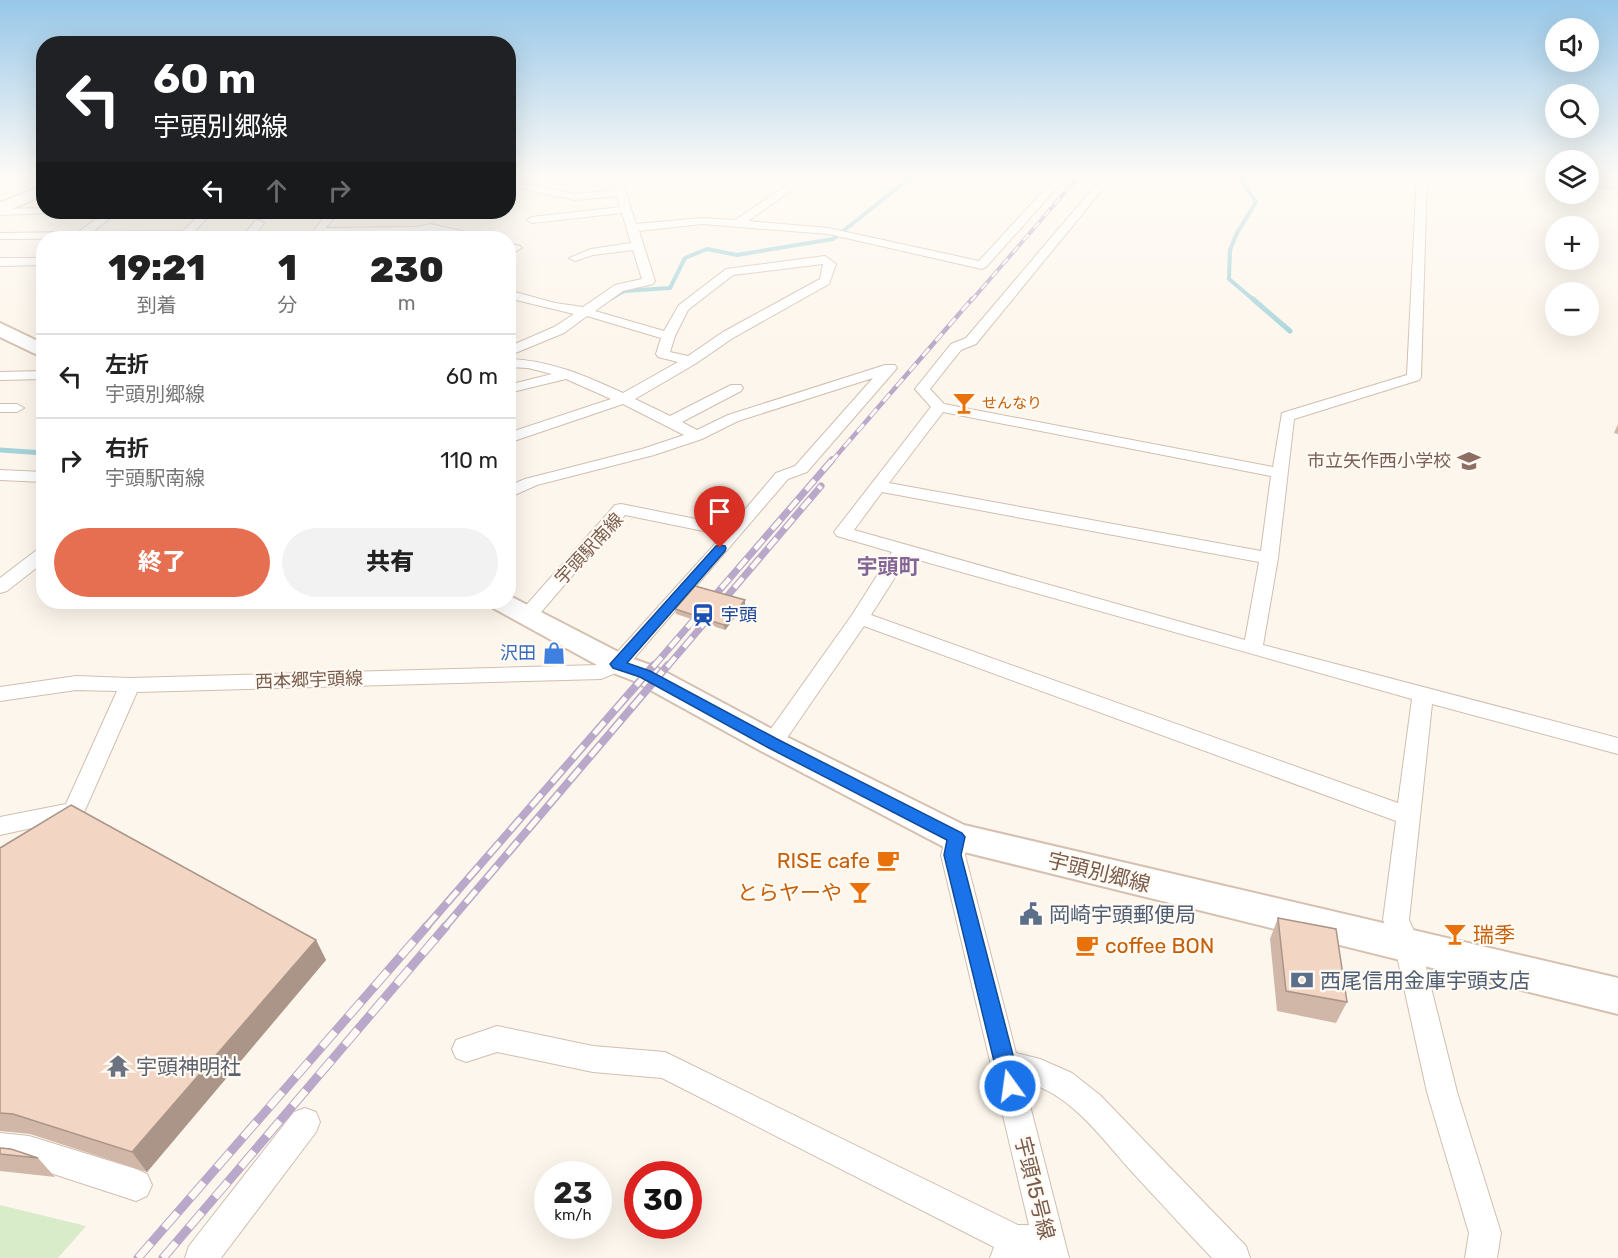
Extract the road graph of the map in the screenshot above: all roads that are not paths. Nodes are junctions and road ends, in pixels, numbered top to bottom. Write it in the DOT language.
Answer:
graph roads {
  1 [pos="634,233"];
  2 [pos="827,233"];
  3 [pos="1011,233"];
  4 [pos="1061,233"];
  5 [pos="1420,233"];
  6 [pos="0,236"];
  7 [pos="36,236"];
  8 [pos="638,246"];
  9 [pos="575,258"];
  10 [pos="36,261"];
  11 [pos="0,262"];
  12 [pos="15,262"];
  13 [pos="0,272"];
  14 [pos="516,296"];
  15 [pos="583,311"];
  16 [pos="6,336"];
  17 [pos="668,336"];
  18 [pos="36,349"];
  19 [pos="516,349"];
  20 [pos="690,361"];
  21 [pos="516,363"];
  22 [pos="569,374"];
  23 [pos="36,375"];
  24 [pos="0,376"];
  25 [pos="516,387"];
  26 [pos="736,388"];
  27 [pos="622,400"];
  28 [pos="939,407"];
  29 [pos="0,408"];
  30 [pos="17,408"];
  31 [pos="669,423"];
  32 [pos="516,435"];
  33 [pos="697,436"];
  34 [pos="1279,473"];
  35 [pos="0,475"];
  36 [pos="36,477"];
  37 [pos="878,486"];
  38 [pos="516,489"];
  39 [pos="735,532"];
  40 [pos="903,550"];
  41 [pos="1269,558"];
  42 [pos="36,559"];
  43 [pos="0,587"];
  44 [pos="516,609"];
  45 [pos="528,615"];
  46 [pos="860,618"];
  47 [pos="1253,648"];
  48 [pos="631,669"];
  49 [pos="130,685"];
  50 [pos="0,694"];
  51 [pos="1424,695"];
  52 [pos="772,743"];
  53 [pos="1618,746"];
  54 [pos="1409,816"];
  55 [pos="0,826"];
  56 [pos="956,837"];
  57 [pos="1408,947"];
  58 [pos="1618,996"];
  59 [pos="466,1049"];
  60 [pos="1005,1064"];
  61 [pos="304,1122"];
  62 [pos="0,1148"];
  63 [pos="136,1185"];
  64 [pos="1011,1250"];
  65 [pos="1050,1250"];
  66 [pos="201,1258"];
  67 [pos="1234,1258"];
  68 [pos="1481,1258"];
  1 -- 8 [label="street"];
  2 -- 3 [label="street"];
  4 -- 28 [label="street"];
  5 -- 34 [label="street"];
  6 -- 7 [label="street"];
  8 -- 9 [label="street"];
  8 -- 15 [label="street"];
  10 -- 12 [label="street"];
  11 -- 12 [label="street"];
  12 -- 13 [label="street"];
  14 -- 15 [label="street"];
  15 -- 17 [label="street"];
  15 -- 19 [label="street"];
  16 -- 18 [label="street"];
  17 -- 20 [label="street"];
  17 -- 20 [label="street"];
  20 -- 27 [label="street"];
  21 -- 22 [label="street"];
  22 -- 25 [label="street"];
  22 -- 27 [label="street"];
  23 -- 24 [label="street"];
  26 -- 31 [label="street"];
  27 -- 31 [label="street"];
  27 -- 32 [label="street"];
  28 -- 34 [label="street"];
  28 -- 37 [label="street"];
  29 -- 30 [label="street"];
  31 -- 33 [label="street"];
  33 -- 38 [label="street"];
  33 -- 39 [label="street"];
  34 -- 41 [label="street"];
  35 -- 36 [label="street"];
  37 -- 40 [label="street"];
  37 -- 41 [label="street"];
  39 -- 45 [label="street, 宇頭駅南線"];
  39 -- 48 [label="street"];
  40 -- 46 [label="street"];
  40 -- 47 [label="street"];
  41 -- 47 [label="street"];
  42 -- 43 [label="street"];
  44 -- 45 [label="street, 宇頭別郷線"];
  45 -- 48 [label="street, 宇頭別郷線"];
  46 -- 52 [label="street"];
  46 -- 54 [label="street"];
  47 -- 51 [label="street"];
  48 -- 49 [label="street, 西本郷宇頭線"];
  48 -- 52 [label="street, 宇頭別郷線"];
  49 -- 50 [label="street, 西本郷宇頭線"];
  49 -- 55 [label="street"];
  51 -- 53 [label="street"];
  51 -- 54 [label="street"];
  52 -- 56 [label="street, 宇頭別郷線"];
  54 -- 57 [label="street"];
  56 -- 57 [label="street, 宇頭別郷線"];
  56 -- 60 [label="street, 宇頭15号線"];
  57 -- 58 [label="street, 宇頭別郷線"];
  57 -- 68 [label="street"];
  59 -- 64 [label="street"];
  60 -- 65 [label="street, 宇頭15号線"];
  60 -- 67 [label="street"];
  61 -- 66 [label="street"];
  62 -- 63 [label="street"];
  64 -- 65 [label="street"];
}
